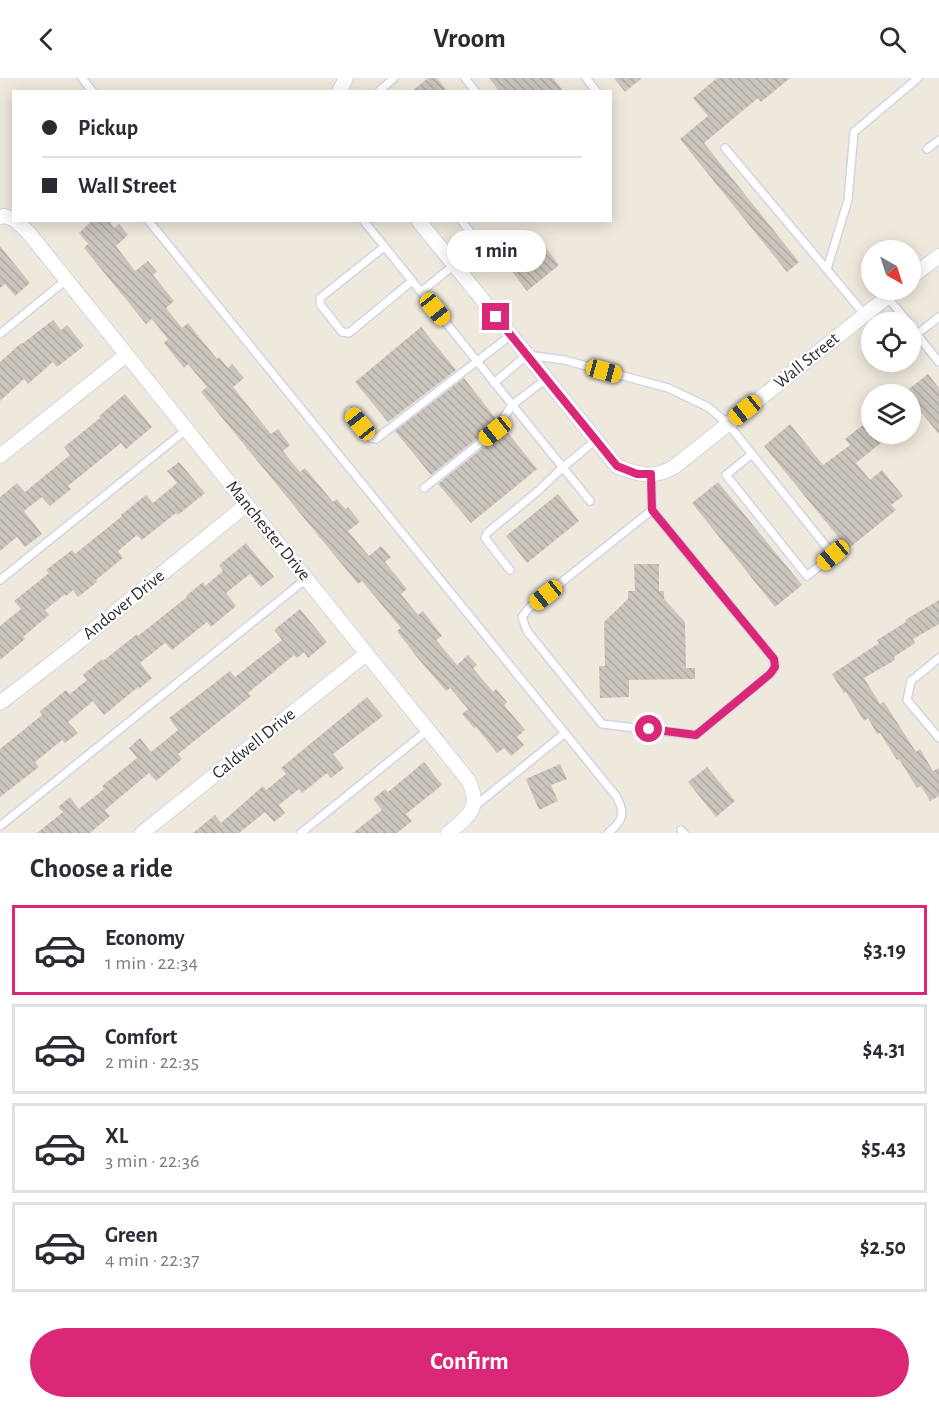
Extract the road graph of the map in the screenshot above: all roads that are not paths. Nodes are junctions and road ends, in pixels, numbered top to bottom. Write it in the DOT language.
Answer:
graph roads {
  1 [pos="82,78"];
  2 [pos="394,78"];
  3 [pos="465,78"];
  4 [pos="586,78"];
  5 [pos="918,78"];
  6 [pos="91,90"];
  7 [pos="380,90"];
  8 [pos="474,90"];
  9 [pos="595,90"];
  10 [pos="939,140"];
  11 [pos="725,148"];
  12 [pos="927,149"];
  13 [pos="16,222"];
  14 [pos="150,222"];
  15 [pos="365,222"];
  16 [pos="420,222"];
  17 [pos="463,222"];
  18 [pos="384,247"];
  19 [pos="939,256"];
  20 [pos="450,260"];
  21 [pos="827,269"];
  22 [pos="921,270"];
  23 [pos="66,280"];
  24 [pos="412,281"];
  25 [pos="421,292"];
  26 [pos="883,300"];
  27 [pos="863,312"];
  28 [pos="869,312"];
  29 [pos="939,317"];
  30 [pos="861,318"];
  31 [pos="921,331"];
  32 [pos="0,334"];
  33 [pos="511,335"];
  34 [pos="921,339"];
  35 [pos="126,355"];
  36 [pos="527,355"];
  37 [pos="477,361"];
  38 [pos="939,362"];
  39 [pos="546,379"];
  40 [pos="494,383"];
  41 [pos="512,405"];
  42 [pos="349,411"];
  43 [pos="728,424"];
  44 [pos="186,430"];
  45 [pos="596,440"];
  46 [pos="752,454"];
  47 [pos="0,456"];
  48 [pos="562,468"];
  49 [pos="651,474"];
  50 [pos="424,488"];
  51 [pos="590,501"];
  52 [pos="246,505"];
  53 [pos="652,510"];
  54 [pos="510,570"];
  55 [pos="306,579"];
  56 [pos="0,580"];
  57 [pos="366,654"];
  58 [pos="939,658"];
  59 [pos="0,703"];
  60 [pos="428,730"];
  61 [pos="565,733"];
  62 [pos="939,738"];
  63 [pos="473,808"];
  64 [pos="0,825"];
  65 [pos="142,833"];
  66 [pos="301,833"];
  67 [pos="448,833"];
  68 [pos="608,833"];
  1 -- 6 [label="lane"];
  2 -- 7 [label="lane"];
  3 -- 8 [label="lane"];
  4 -- 9 [label="lane"];
  5 -- 21 [label="lane"];
  10 -- 12 [label="lane"];
  11 -- 21 [label="lane"];
  13 -- 23 [label="street, Manchester Drive"];
  14 -- 61 [label="lane"];
  15 -- 18 [label="lane"];
  16 -- 20 [label="street"];
  17 -- 20 [label="lane"];
  18 -- 24 [label="lane"];
  18 -- 24 [label="lane"];
  19 -- 22 [label="street"];
  20 -- 25 [label="lane"];
  20 -- 33 [label="street"];
  21 -- 27 [label="lane"];
  23 -- 32 [label="lane"];
  23 -- 35 [label="street, Manchester Drive"];
  24 -- 25 [label="lane"];
  25 -- 37 [label="lane"];
  26 -- 28 [label="street, Wall Street"];
  29 -- 31 [label="lane"];
  30 -- 43 [label="street, Wall Street"];
  33 -- 36 [label="street"];
  33 -- 37 [label="lane"];
  34 -- 38 [label="lane"];
  35 -- 44 [label="street, Manchester Drive"];
  35 -- 47 [label="street"];
  36 -- 39 [label="street"];
  36 -- 40 [label="lane"];
  36 -- 43 [label="lane"];
  37 -- 40 [label="lane"];
  37 -- 42 [label="lane"];
  39 -- 41 [label="lane"];
  39 -- 45 [label="street"];
  40 -- 41 [label="lane"];
  41 -- 48 [label="lane"];
  41 -- 50 [label="lane"];
  43 -- 46 [label="lane"];
  43 -- 49 [label="street, Wall Street"];
  44 -- 52 [label="street, Manchester Drive"];
  44 -- 56 [label="lane"];
  45 -- 48 [label="lane"];
  45 -- 49 [label="street"];
  46 -- 46 [label="lane"];
  48 -- 51 [label="lane"];
  48 -- 54 [label="lane"];
  49 -- 53 [label="lane"];
  52 -- 55 [label="street, Manchester Drive"];
  52 -- 59 [label="street, Andover Drive"];
  53 -- 53 [label="lane"];
  55 -- 57 [label="street, Manchester Drive"];
  55 -- 64 [label="lane"];
  57 -- 60 [label="street, Manchester Drive"];
  57 -- 65 [label="street, Caldwell Drive"];
  58 -- 62 [label="lane"];
  60 -- 63 [label="street, Manchester Drive"];
  60 -- 66 [label="lane"];
  61 -- 63 [label="lane"];
  61 -- 68 [label="lane"];
  63 -- 67 [label="street"];
}
